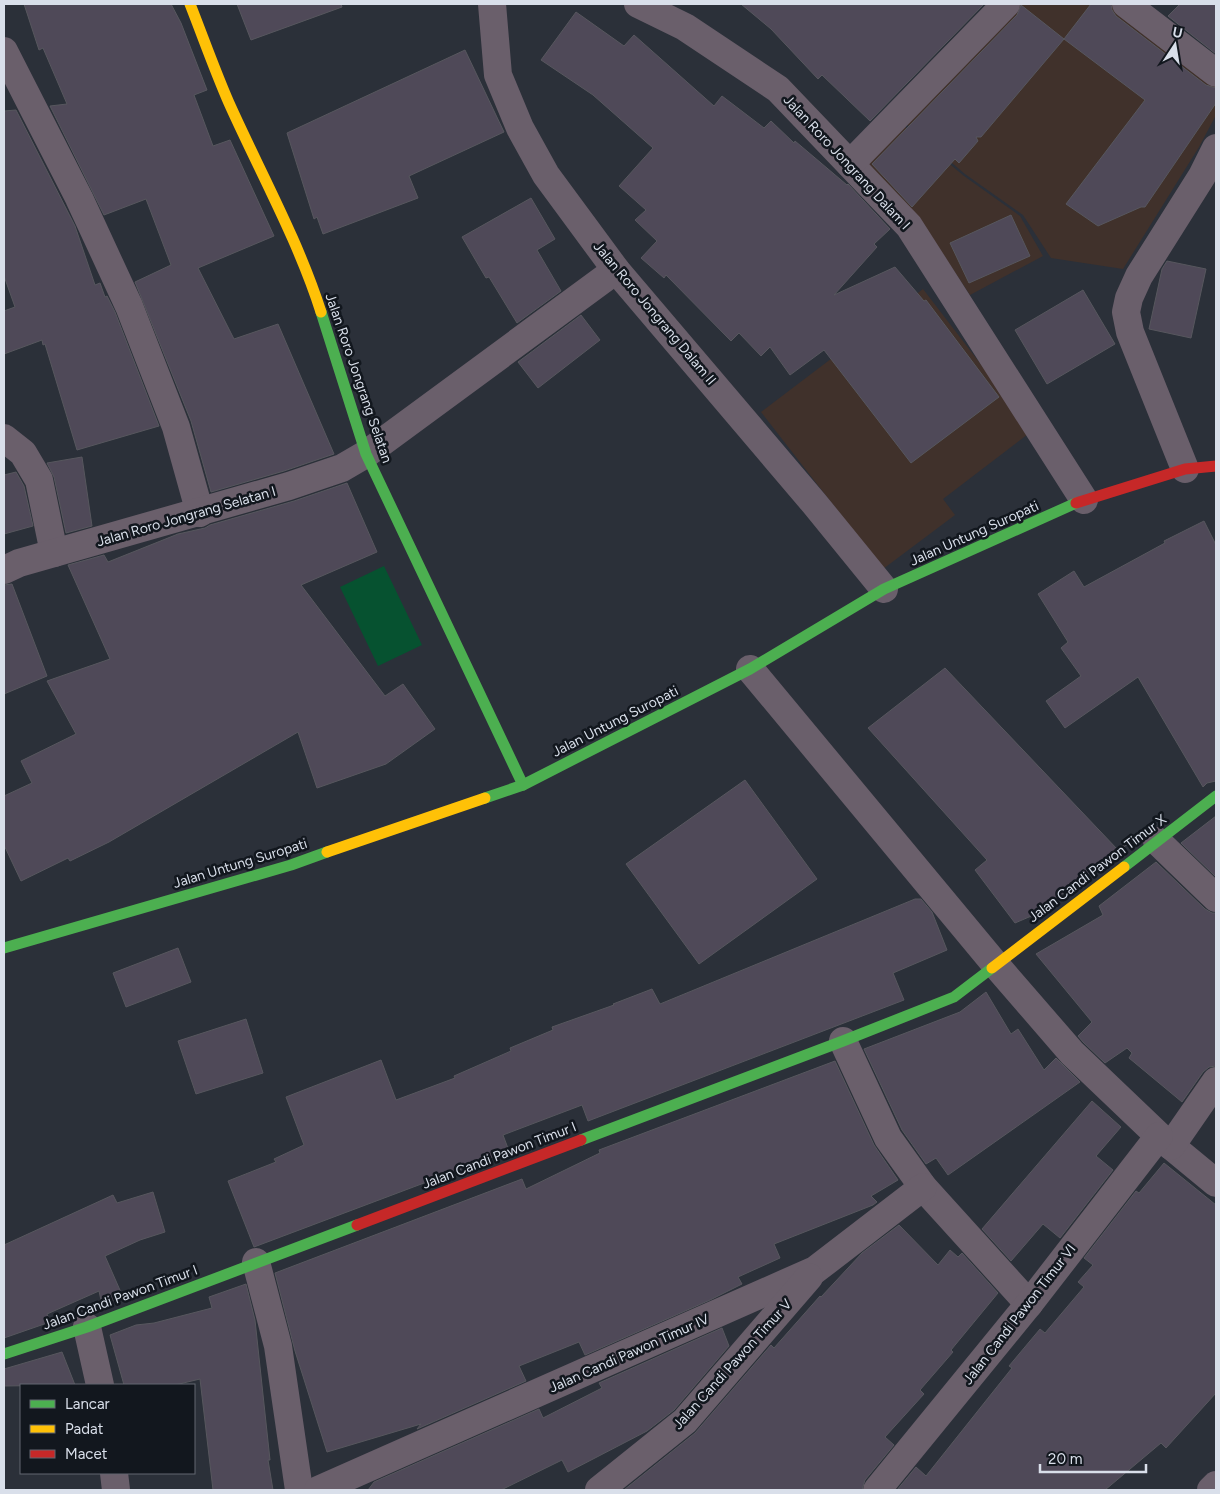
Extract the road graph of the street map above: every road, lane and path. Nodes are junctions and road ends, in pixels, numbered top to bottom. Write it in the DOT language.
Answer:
graph roads {
  1 [pos="190,4"];
  2 [pos="492,4"];
  3 [pos="638,4"];
  4 [pos="1006,4"];
  5 [pos="1126,4"];
  6 [pos="6,61"];
  7 [pos="1216,73"];
  8 [pos="1216,148"];
  9 [pos="850,164"];
  10 [pos="616,270"];
  11 [pos="4,438"];
  12 [pos="366,454"];
  13 [pos="1216,466"];
  14 [pos="1186,469"];
  15 [pos="1084,500"];
  16 [pos="200,513"];
  17 [pos="54,553"];
  18 [pos="4,570"];
  19 [pos="884,589"];
  20 [pos="750,669"];
  21 [pos="523,785"];
  22 [pos="1216,796"];
  23 [pos="1157,841"];
  24 [pos="1216,898"];
  25 [pos="4,948"];
  26 [pos="995,964"];
  27 [pos="843,1041"];
  28 [pos="1216,1081"];
  29 [pos="1165,1141"];
  30 [pos="1216,1183"];
  31 [pos="923,1187"];
  32 [pos="256,1262"];
  33 [pos="815,1270"];
  34 [pos="1029,1304"];
  35 [pos="87,1327"];
  36 [pos="4,1354"];
  37 [pos="100,1384"];
  38 [pos="114,1474"];
  39 [pos="1216,1485"];
  40 [pos="116,1490"];
  41 [pos="299,1490"];
  42 [pos="318,1490"];
  43 [pos="599,1490"];
  44 [pos="877,1490"];
  45 [pos="1211,1490"];
  1 -- 12 [label="street, Jalan Roro Jongrang Selatan"];
  2 -- 10 [label="street, Jalan Roro Jongrang Dalam II"];
  3 -- 9 [label="street, Jalan Roro Jongrang Dalam I"];
  4 -- 9 [label="street"];
  5 -- 7 [label="street"];
  6 -- 16 [label="street"];
  8 -- 14 [label="street"];
  9 -- 15 [label="street, Jalan Roro Jongrang Dalam I"];
  10 -- 12 [label="street, Jalan Roro Jongrang Selatan I"];
  10 -- 19 [label="street, Jalan Roro Jongrang Dalam II"];
  11 -- 17 [label="street"];
  12 -- 16 [label="street, Jalan Roro Jongrang Selatan I"];
  12 -- 21 [label="street, Jalan Roro Jongrang Selatan"];
  13 -- 14 [label="street, Jalan Untung Suropati"];
  14 -- 15 [label="street, Jalan Untung Suropati"];
  15 -- 19 [label="street, Jalan Untung Suropati"];
  16 -- 17 [label="street, Jalan Roro Jongrang Selatan I"];
  17 -- 18 [label="street, Jalan Roro Jongrang Selatan I"];
  19 -- 20 [label="street, Jalan Untung Suropati"];
  20 -- 21 [label="street, Jalan Untung Suropati"];
  20 -- 26 [label="street"];
  21 -- 25 [label="street, Jalan Untung Suropati"];
  22 -- 23 [label="street, Jalan Candi Pawon Timur X"];
  23 -- 24 [label="street"];
  23 -- 26 [label="street, Jalan Candi Pawon Timur X"];
  26 -- 27 [label="street, Jalan Candi Pawon Timur I"];
  26 -- 29 [label="street"];
  27 -- 31 [label="street"];
  27 -- 32 [label="street, Jalan Candi Pawon Timur I"];
  28 -- 29 [label="street, Jalan Candi Pawon Timur VI"];
  29 -- 30 [label="street"];
  29 -- 34 [label="street, Jalan Candi Pawon Timur VI"];
  31 -- 33 [label="street, Jalan Candi Pawon Timur IV"];
  31 -- 34 [label="street"];
  32 -- 35 [label="street, Jalan Candi Pawon Timur I"];
  32 -- 41 [label="street"];
  33 -- 42 [label="street, Jalan Candi Pawon Timur IV"];
  33 -- 43 [label="street, Jalan Candi Pawon Timur V"];
  34 -- 44 [label="street, Jalan Candi Pawon Timur VI"];
  35 -- 36 [label="street, Jalan Candi Pawon Timur I"];
  35 -- 37 [label="street"];
  38 -- 40 [label="street"];
  39 -- 45 [label="street"];
}
